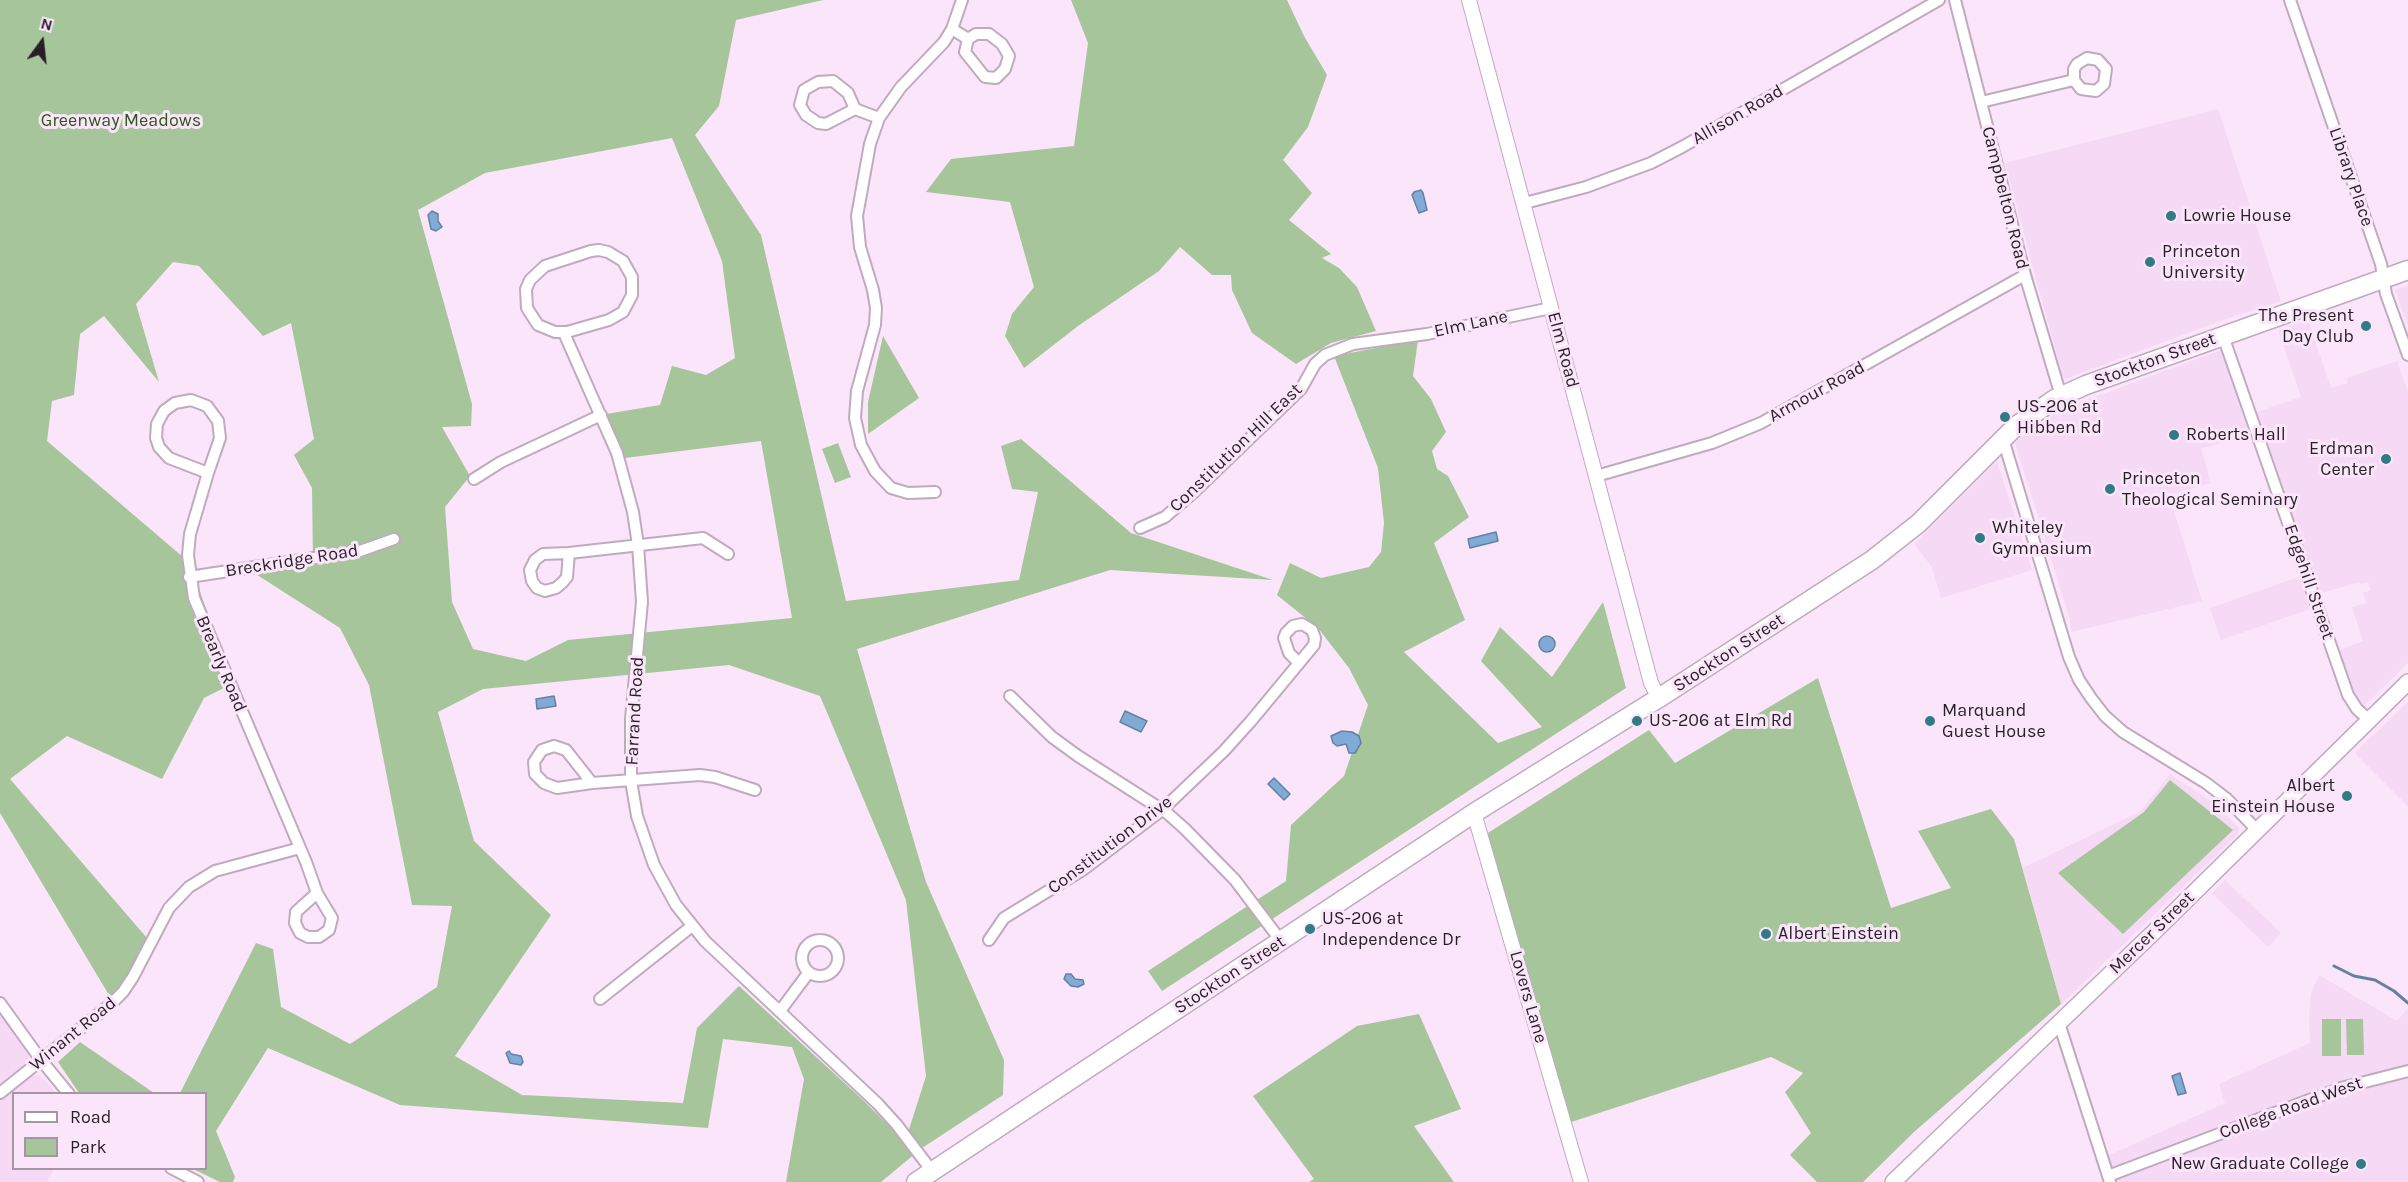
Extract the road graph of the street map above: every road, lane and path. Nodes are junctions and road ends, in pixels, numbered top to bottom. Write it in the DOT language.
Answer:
graph roads {
  1 [pos="962,0"];
  2 [pos="1469,0"];
  3 [pos="1939,0"];
  4 [pos="1955,0"];
  5 [pos="2290,0"];
  6 [pos="952,29"];
  7 [pos="968,39"];
  8 [pos="2074,80"];
  9 [pos="1982,102"];
  10 [pos="855,109"];
  11 [pos="879,118"];
  12 [pos="1525,203"];
  13 [pos="2408,270"];
  14 [pos="2025,275"];
  15 [pos="2384,279"];
  16 [pos="1551,308"];
  17 [pos="564,333"];
  18 [pos="2223,336"];
  19 [pos="1390,339"];
  20 [pos="2408,355"];
  21 [pos="2061,396"];
  22 [pos="601,415"];
  23 [pos="2002,439"];
  24 [pos="208,473"];
  25 [pos="1596,476"];
  26 [pos="474,479"];
  27 [pos="935,492"];
  28 [pos="1140,528"];
  29 [pos="394,539"];
  30 [pos="638,545"];
  31 [pos="569,553"];
  32 [pos="728,554"];
  33 [pos="189,578"];
  34 [pos="1299,663"];
  35 [pos="2408,682"];
  36 [pos="1010,696"];
  37 [pos="1659,698"];
  38 [pos="2369,720"];
  39 [pos="631,781"];
  40 [pos="592,783"];
  41 [pos="755,790"];
  42 [pos="1162,810"];
  43 [pos="1474,813"];
  44 [pos="2257,830"];
  45 [pos="300,848"];
  46 [pos="317,893"];
  47 [pos="692,926"];
  48 [pos="989,940"];
  49 [pos="1281,941"];
  50 [pos="809,972"];
  51 [pos="600,999"];
  52 [pos="0,1003"];
  53 [pos="780,1011"];
  54 [pos="2059,1023"];
  55 [pos="41,1060"];
  56 [pos="2408,1071"];
  57 [pos="67,1092"];
  58 [pos="0,1093"];
  59 [pos="175,1170"];
  60 [pos="932,1171"];
  61 [pos="2109,1179"];
  62 [pos="198,1182"];
  63 [pos="916,1182"];
  64 [pos="1581,1182"];
  65 [pos="1893,1182"];
  1 -- 6 [label="street"];
  2 -- 12 [label="street, Elm Road"];
  3 -- 12 [label="street, Allison Road"];
  4 -- 9 [label="street, Campbelton Road"];
  5 -- 15 [label="street, Library Place"];
  6 -- 7 [label="street"];
  6 -- 11 [label="street"];
  7 -- 7 [label="street"];
  8 -- 9 [label="street"];
  9 -- 14 [label="street, Campbelton Road"];
  10 -- 10 [label="street"];
  10 -- 11 [label="street"];
  11 -- 27 [label="street"];
  12 -- 16 [label="street, Elm Road"];
  13 -- 15 [label="highway, Stockton Street"];
  14 -- 21 [label="street, Campbelton Road"];
  14 -- 25 [label="street, Armour Road"];
  15 -- 18 [label="highway, Stockton Street"];
  15 -- 20 [label="street, Library Place"];
  16 -- 19 [label="street, Elm Lane"];
  16 -- 25 [label="street, Elm Road"];
  17 -- 17 [label="street"];
  17 -- 22 [label="street, Farrand Road"];
  18 -- 21 [label="highway, Stockton Street"];
  18 -- 38 [label="street, Edgehill Street"];
  19 -- 28 [label="street, Constitution Hill East"];
  21 -- 23 [label="highway, Stockton Street"];
  22 -- 26 [label="street"];
  22 -- 30 [label="street, Farrand Road"];
  23 -- 37 [label="highway, Stockton Street"];
  23 -- 44 [label="street"];
  24 -- 24 [label="street, Brearly Road"];
  24 -- 33 [label="street, Brearly Road"];
  25 -- 37 [label="street, Elm Road"];
  29 -- 33 [label="street, Breckridge Road"];
  30 -- 31 [label="street"];
  30 -- 32 [label="street"];
  30 -- 39 [label="street, Farrand Road"];
  33 -- 45 [label="street, Brearly Road"];
  34 -- 42 [label="street, Constitution Drive"];
  35 -- 38 [label="main road, Mercer Street"];
  36 -- 42 [label="street"];
  37 -- 43 [label="highway, Stockton Street"];
  38 -- 44 [label="main road, Mercer Street"];
  39 -- 40 [label="street"];
  39 -- 41 [label="street"];
  39 -- 47 [label="street, Farrand Road"];
  40 -- 40 [label="street"];
  42 -- 48 [label="street, Constitution Drive"];
  42 -- 49 [label="street"];
  43 -- 49 [label="highway, Stockton Street"];
  43 -- 64 [label="street, Lovers Lane"];
  44 -- 54 [label="main road, Mercer Street"];
  45 -- 46 [label="street, Brearly Road"];
  45 -- 55 [label="street, Winant Road"];
  47 -- 51 [label="street"];
  47 -- 53 [label="street, Farrand Road"];
  49 -- 60 [label="highway, Stockton Street"];
  50 -- 53 [label="street"];
  52 -- 55 [label="street"];
  53 -- 60 [label="street, Farrand Road"];
  54 -- 61 [label="street"];
  54 -- 65 [label="main road, Mercer Street"];
  55 -- 57 [label="street"];
  55 -- 58 [label="street, Winant Road"];
  56 -- 61 [label="street, College Road West"];
  59 -- 62 [label="street"];
  60 -- 63 [label="highway, Stockton Street"];
}
